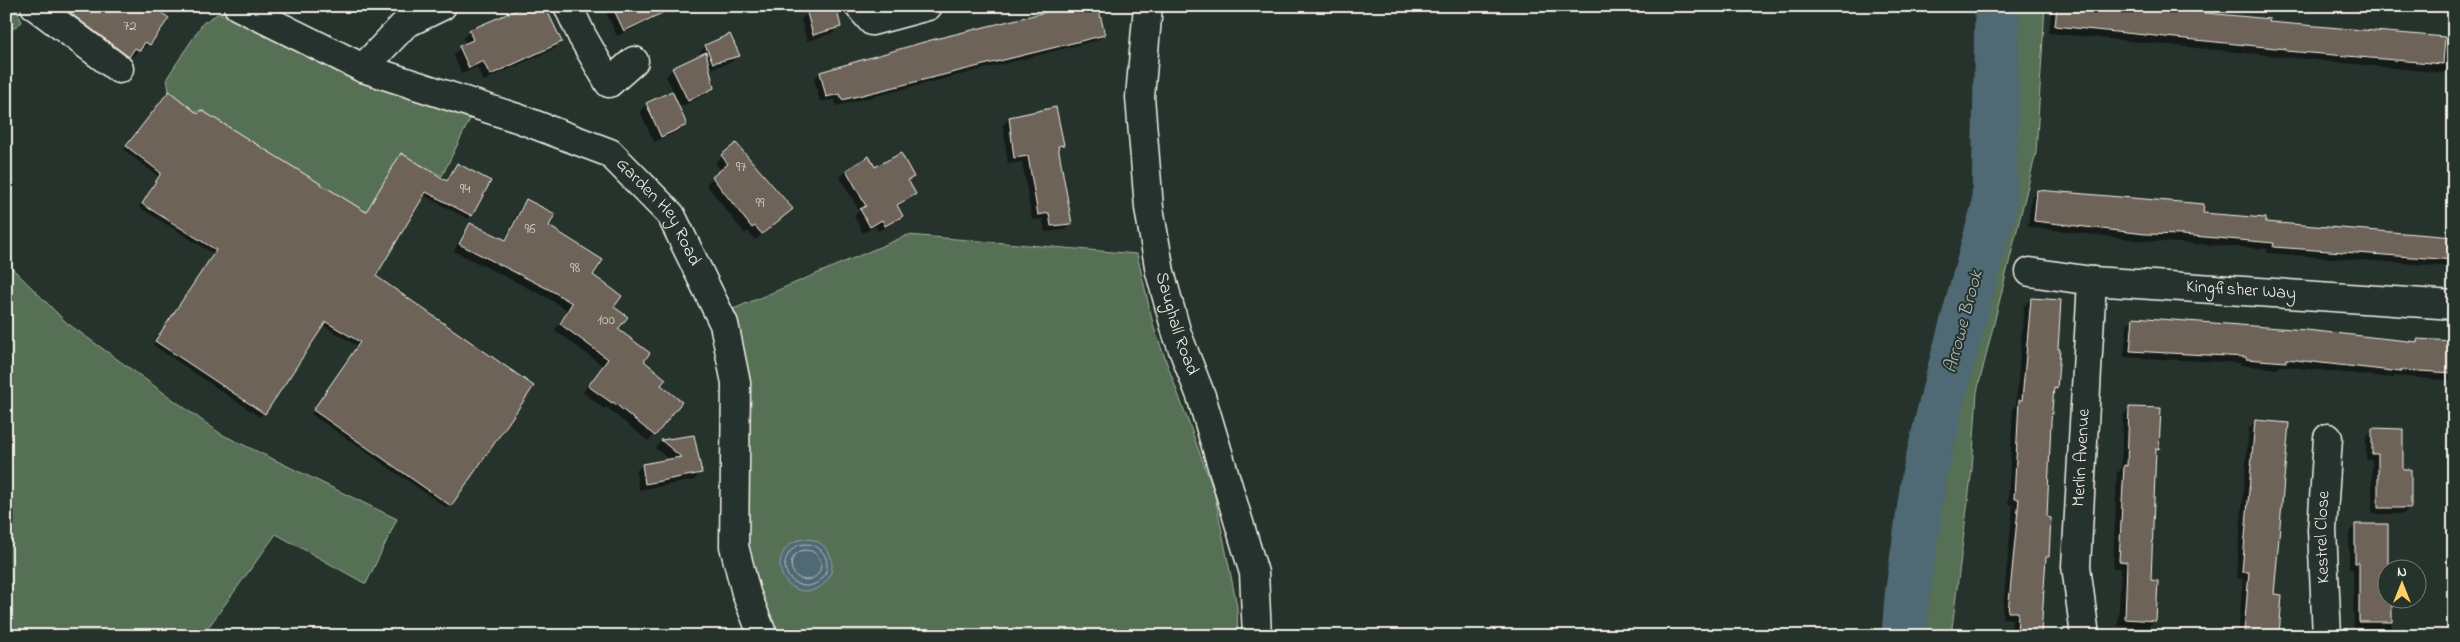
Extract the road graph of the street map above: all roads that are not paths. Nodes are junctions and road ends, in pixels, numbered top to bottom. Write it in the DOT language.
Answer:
graph roads {
  1 [pos="35,6"];
  2 [pos="238,6"];
  3 [pos="442,6"];
  4 [pos="568,6"];
  5 [pos="859,6"];
  6 [pos="928,6"];
  7 [pos="1148,6"];
  8 [pos="634,62"];
  9 [pos="363,68"];
  10 [pos="119,69"];
  11 [pos="2030,272"];
  12 [pos="2092,280"];
  13 [pos="2454,305"];
  14 [pos="2328,438"];
  15 [pos="763,636"];
  16 [pos="1257,636"];
  17 [pos="2085,636"];
  18 [pos="2326,636"];
  1 -- 10 [label="street"];
  2 -- 9 [label="street, Garden Hey Road"];
  3 -- 9 [label="street"];
  4 -- 8 [label="street"];
  5 -- 6 [label="street"];
  7 -- 16 [label="street, Saughall Road"];
  9 -- 15 [label="street, Garden Hey Road"];
  11 -- 12 [label="street, Kingfisher Way"];
  12 -- 13 [label="street, Kingfisher Way"];
  12 -- 17 [label="street, Merlin Avenue"];
  14 -- 18 [label="street, Kestrel Close"];
}
